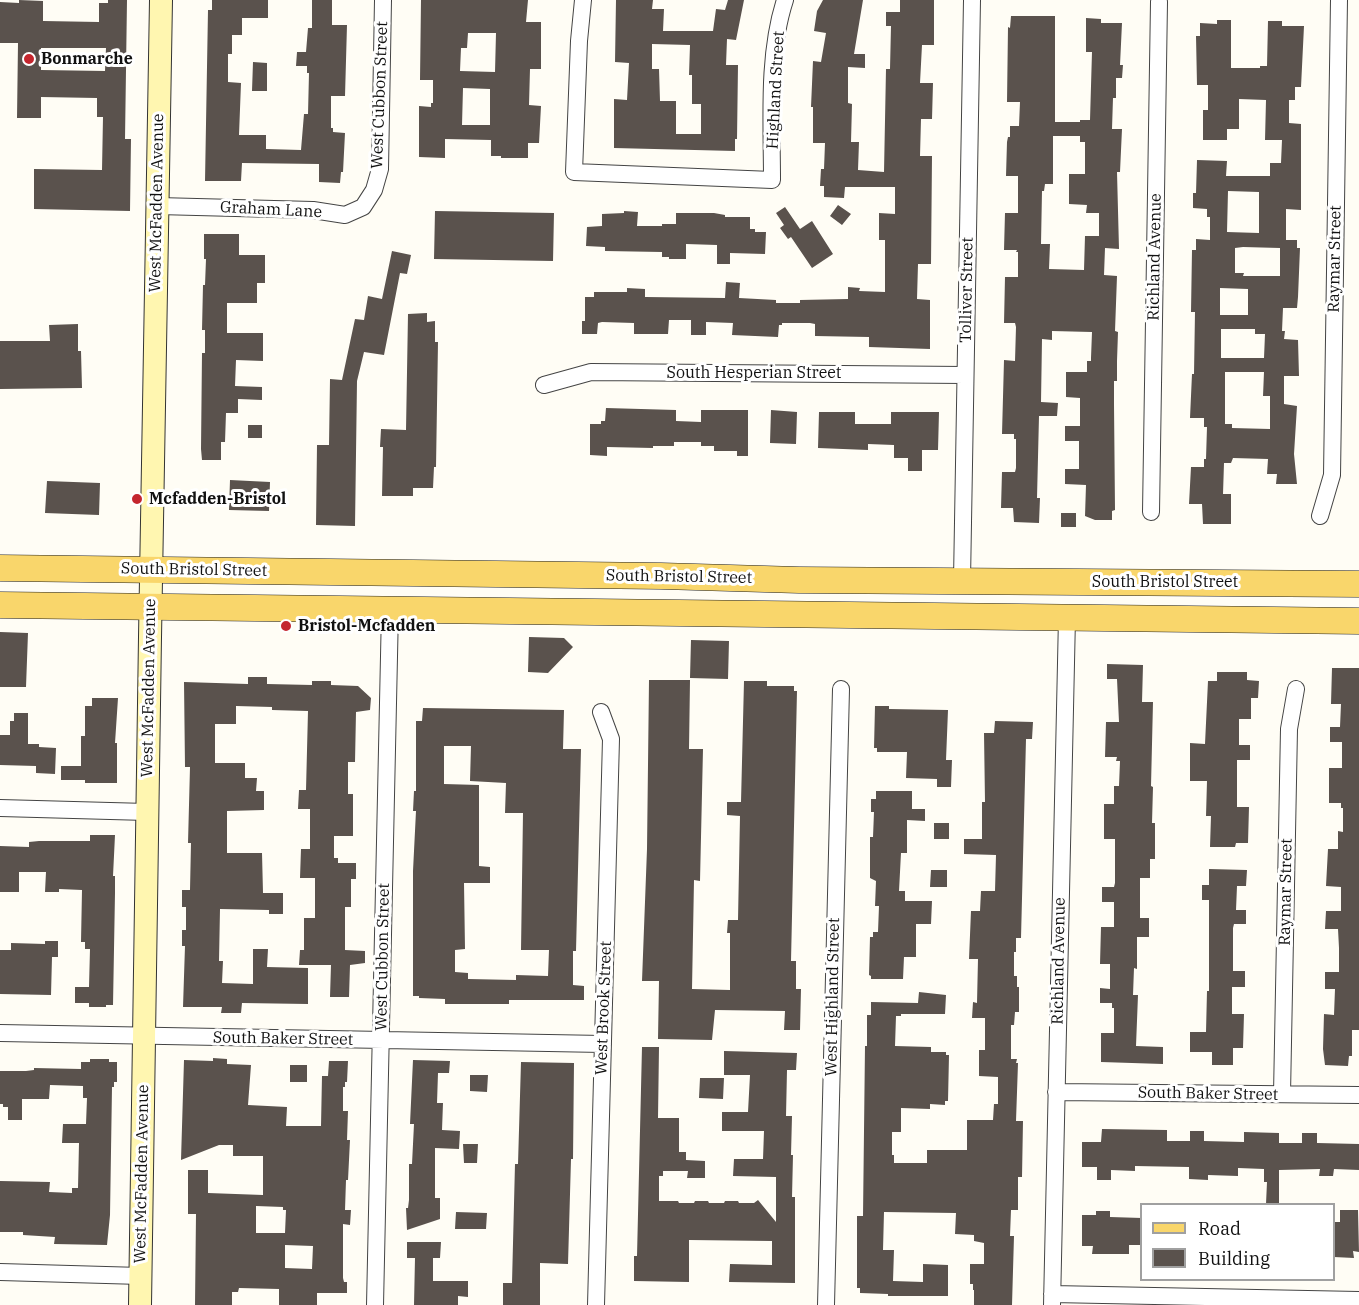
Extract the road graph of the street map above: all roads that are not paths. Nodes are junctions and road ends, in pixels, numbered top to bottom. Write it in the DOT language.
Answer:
graph roads {
  1 [pos="161,0"];
  2 [pos="383,0"];
  3 [pos="583,0"];
  4 [pos="785,0"];
  5 [pos="972,0"];
  6 [pos="1339,0"];
  7 [pos="1159,1"];
  8 [pos="374,190"];
  9 [pos="158,206"];
  10 [pos="965,375"];
  11 [pos="544,386"];
  12 [pos="1151,512"];
  13 [pos="1320,516"];
  14 [pos="0,568"];
  15 [pos="151,570"];
  16 [pos="962,580"];
  17 [pos="1194,583"];
  18 [pos="1359,584"];
  19 [pos="0,605"];
  20 [pos="150,608"];
  21 [pos="390,610"];
  22 [pos="827,615"];
  23 [pos="1067,617"];
  24 [pos="1359,621"];
  25 [pos="841,689"];
  26 [pos="1296,689"];
  27 [pos="601,712"];
  28 [pos="0,808"];
  29 [pos="147,812"];
  30 [pos="0,1033"];
  31 [pos="144,1037"];
  32 [pos="381,1041"];
  33 [pos="603,1044"];
  34 [pos="1056,1092"];
  35 [pos="1282,1094"];
  36 [pos="1359,1095"];
  37 [pos="0,1272"];
  38 [pos="141,1276"];
  39 [pos="1052,1299"];
  40 [pos="1359,1300"];
  41 [pos="140,1305"];
  42 [pos="375,1305"];
  43 [pos="596,1305"];
  44 [pos="826,1305"];
  1 -- 9 [label="street, West McFadden Avenue"];
  2 -- 8 [label="street, West Cubbon Street"];
  3 -- 4 [label="street, Highland Street"];
  5 -- 10 [label="street, Tolliver Street"];
  6 -- 13 [label="street, Raymar Street"];
  7 -- 12 [label="street, Richland Avenue"];
  8 -- 9 [label="street, Graham Lane"];
  9 -- 15 [label="street, West McFadden Avenue"];
  10 -- 11 [label="street, South Hesperian Street"];
  10 -- 16 [label="street, Tolliver Street"];
  14 -- 15 [label="main road, South Bristol Street"];
  15 -- 16 [label="main road, South Bristol Street"];
  15 -- 20 [label="street, West McFadden Avenue"];
  16 -- 17 [label="main road, South Bristol Street"];
  16 -- 22 [label="main road"];
  17 -- 18 [label="main road, South Bristol Street"];
  17 -- 23 [label="main road"];
  19 -- 20 [label="main road"];
  20 -- 21 [label="main road"];
  20 -- 29 [label="street, West McFadden Avenue"];
  21 -- 22 [label="main road"];
  21 -- 32 [label="street, West Cubbon Street"];
  22 -- 23 [label="main road"];
  23 -- 24 [label="main road"];
  23 -- 34 [label="street, Richland Avenue"];
  25 -- 44 [label="street, West Highland Street"];
  26 -- 35 [label="street, Raymar Street"];
  27 -- 33 [label="street, West Brook Street"];
  28 -- 29 [label="street"];
  29 -- 31 [label="street, West McFadden Avenue"];
  30 -- 31 [label="street, South Baker Street"];
  31 -- 32 [label="street, South Baker Street"];
  31 -- 38 [label="street, West McFadden Avenue"];
  32 -- 33 [label="street, South Baker Street"];
  32 -- 42 [label="street, West Cubbon Street"];
  33 -- 43 [label="street, West Brook Street"];
  34 -- 35 [label="street, South Baker Street"];
  34 -- 39 [label="street, Richland Avenue"];
  35 -- 36 [label="street, South Baker Street"];
  37 -- 38 [label="street"];
  38 -- 41 [label="street, West McFadden Avenue"];
  39 -- 40 [label="street"];
}
